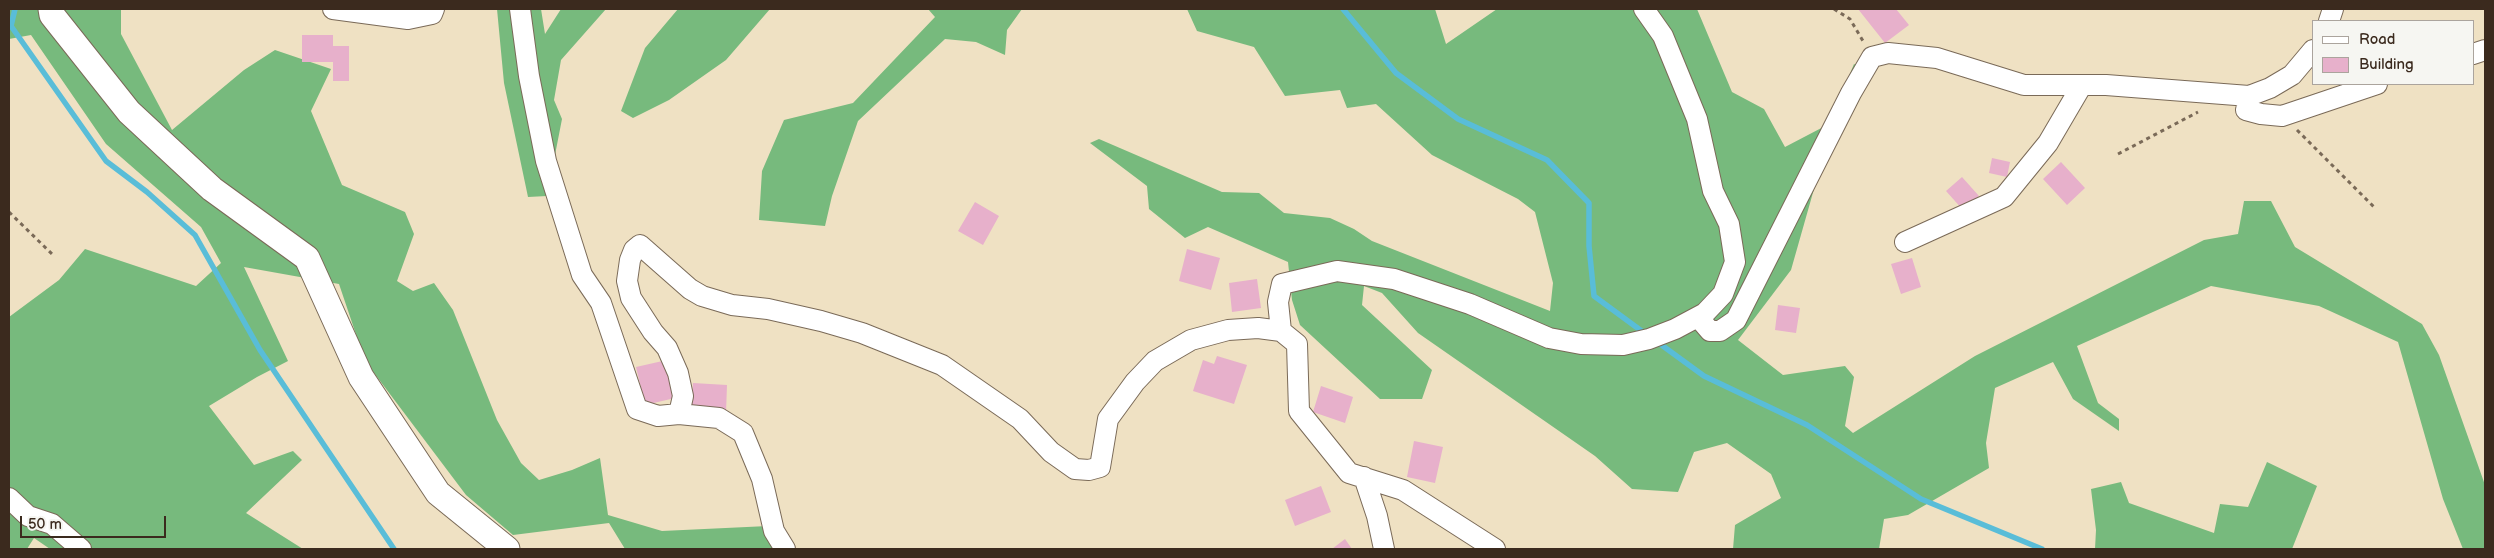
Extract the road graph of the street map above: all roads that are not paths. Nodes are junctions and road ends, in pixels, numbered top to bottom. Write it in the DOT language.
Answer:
graph roads {
  1 [pos="51,9"];
  2 [pos="332,9"];
  3 [pos="434,9"];
  4 [pos="520,9"];
  5 [pos="1644,9"];
  6 [pos="2312,51"];
  7 [pos="2082,85"];
  8 [pos="2374,85"];
  9 [pos="2240,95"];
  10 [pos="1905,242"];
  11 [pos="1698,317"];
  12 [pos="1281,331"];
  13 [pos="679,414"];
  14 [pos="1364,477"];
  15 [pos="9,498"];
  16 [pos="81,549"];
  17 [pos="507,549"];
  18 [pos="786,549"];
  19 [pos="1384,549"];
  20 [pos="1494,549"];
  1 -- 17 [label="street"];
  2 -- 3 [label="street"];
  4 -- 13 [label="street"];
  5 -- 11 [label="street"];
  6 -- 9 [label="street"];
  7 -- 9 [label="street"];
  7 -- 10 [label="street"];
  7 -- 11 [label="street"];
  8 -- 9 [label="street"];
  11 -- 12 [label="street"];
  12 -- 13 [label="street"];
  12 -- 14 [label="street"];
  13 -- 18 [label="street"];
  14 -- 19 [label="street"];
  14 -- 20 [label="street"];
  15 -- 16 [label="street"];
}
